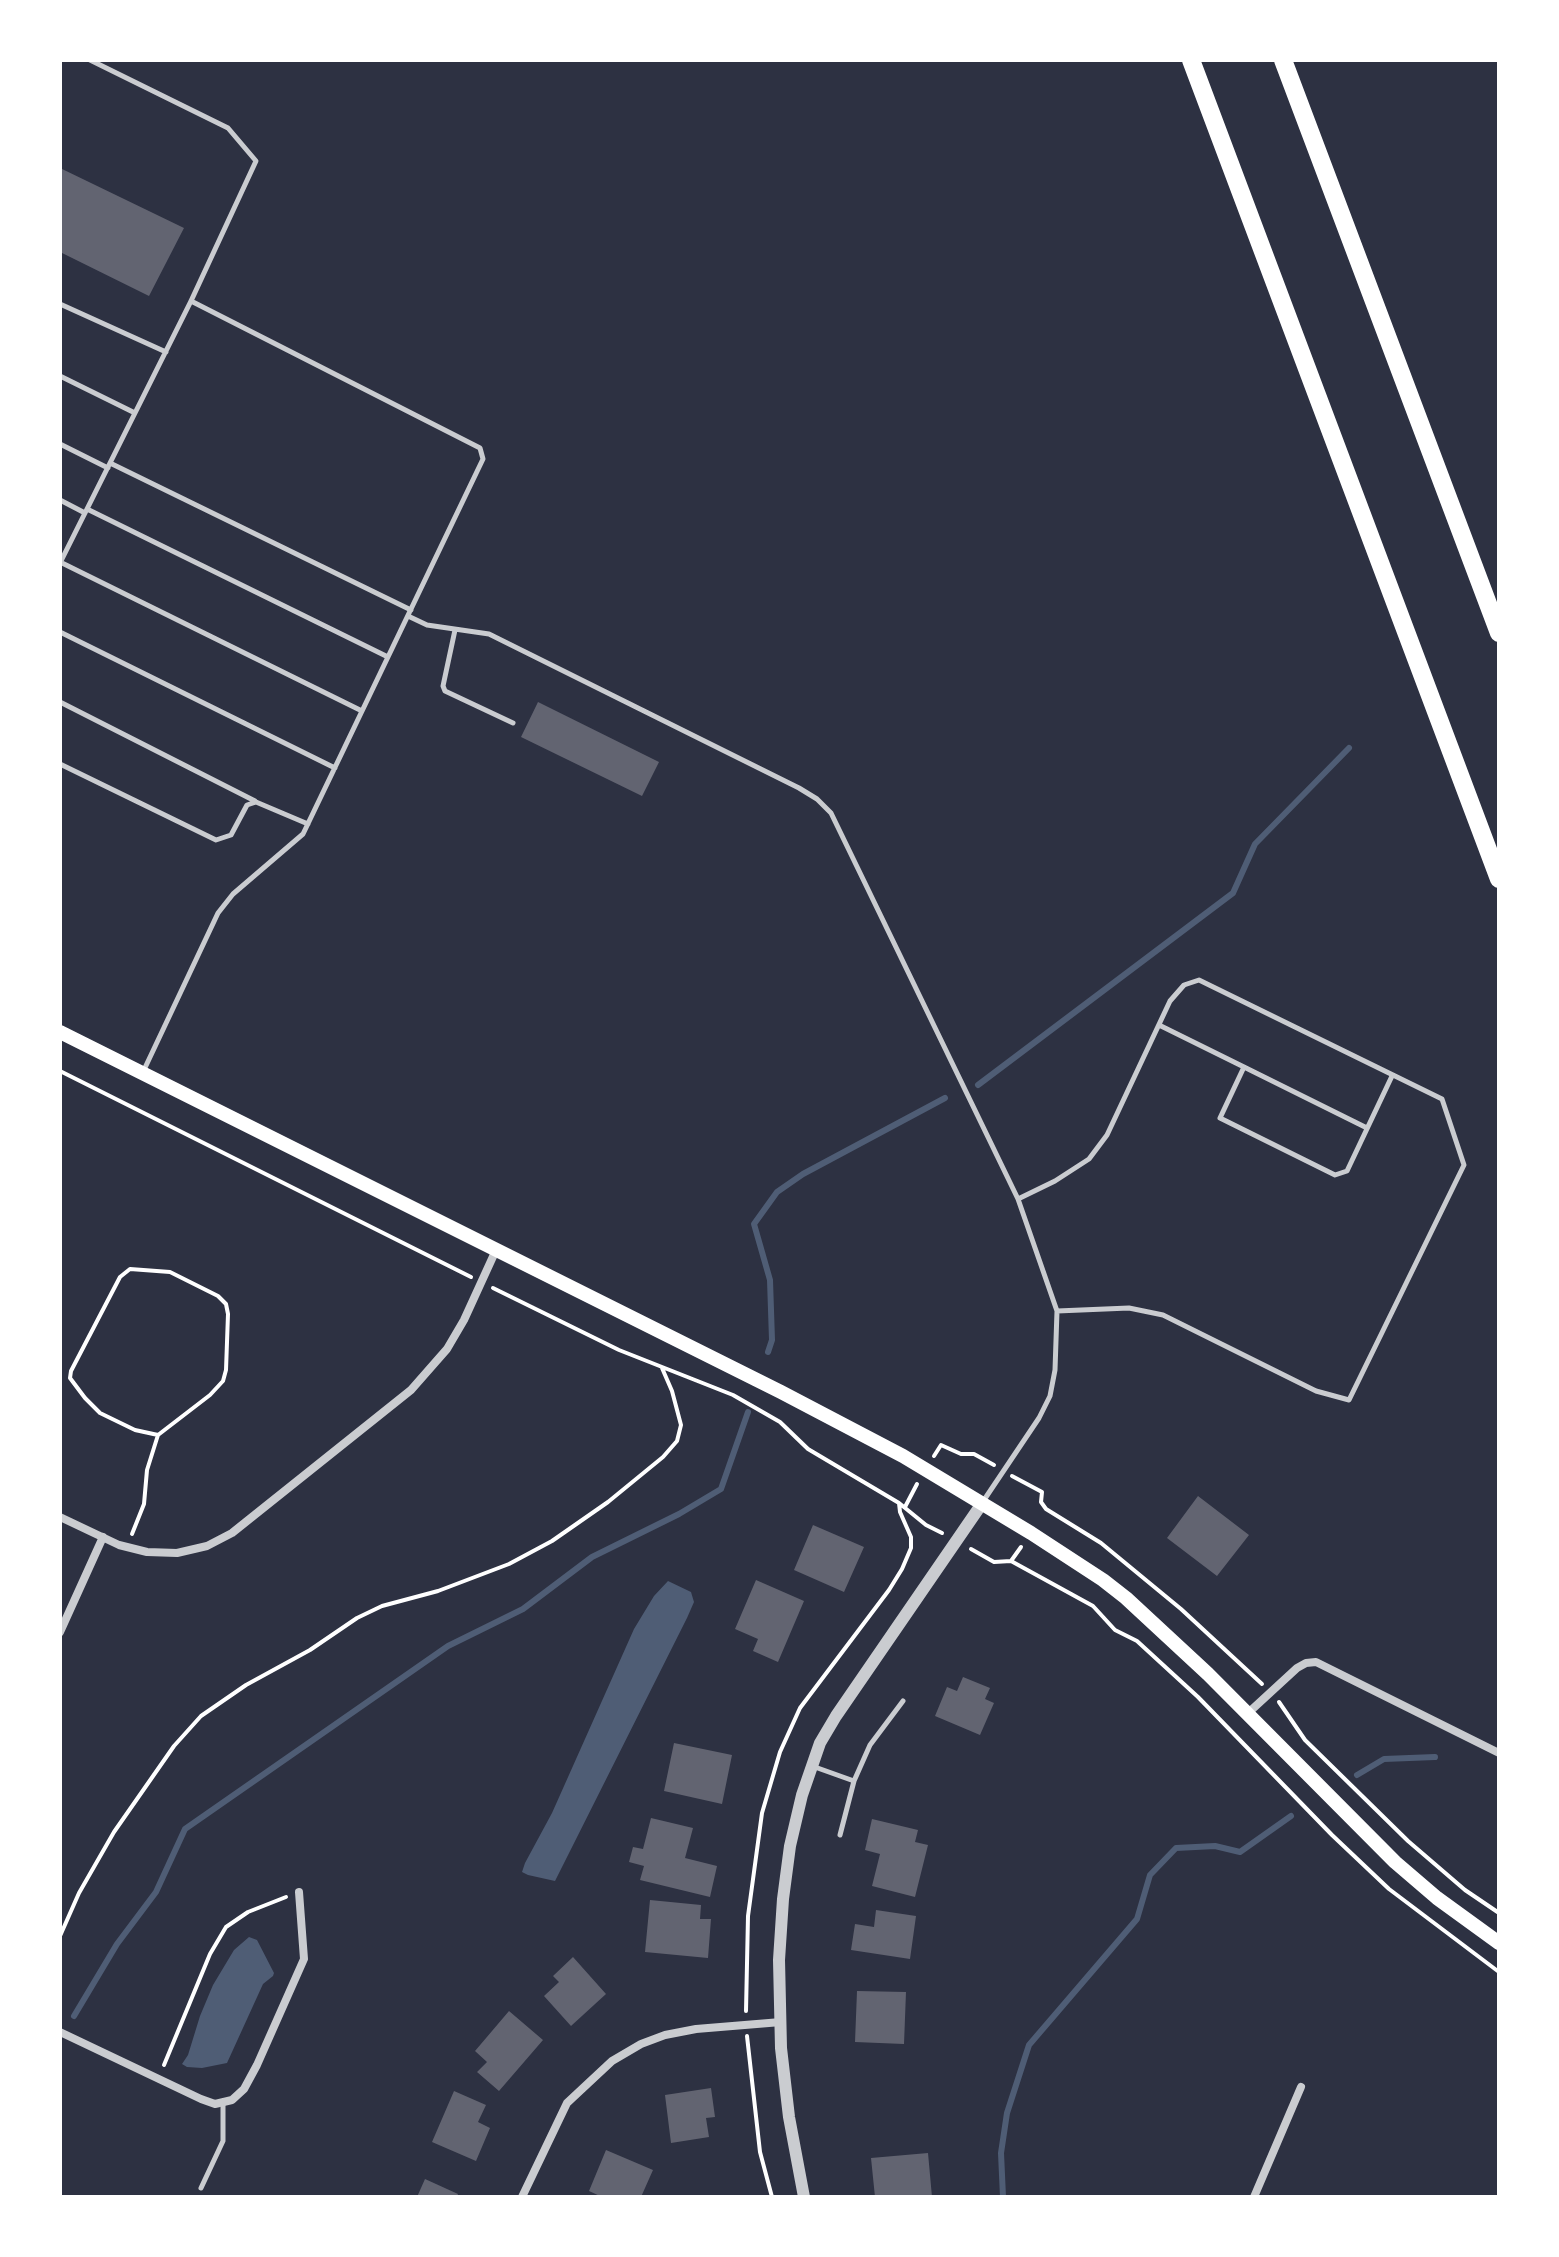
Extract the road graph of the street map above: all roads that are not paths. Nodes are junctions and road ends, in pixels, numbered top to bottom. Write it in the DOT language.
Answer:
graph roads {
  1 [pos="90,60"];
  2 [pos="1191,60"];
  3 [pos="1283,60"];
  4 [pos="191,301"];
  5 [pos="60,304"];
  6 [pos="166,352"];
  7 [pos="60,376"];
  8 [pos="135,413"];
  9 [pos="60,444"];
  10 [pos="109,465"];
  11 [pos="60,500"];
  12 [pos="86,511"];
  13 [pos="60,562"];
  14 [pos="409,613"];
  15 [pos="455,630"];
  16 [pos="60,632"];
  17 [pos="1499,633"];
  18 [pos="388,657"];
  19 [pos="60,702"];
  20 [pos="362,711"];
  21 [pos="513,723"];
  22 [pos="60,764"];
  23 [pos="335,768"];
  24 [pos="256,802"];
  25 [pos="308,824"];
  26 [pos="1499,879"];
  27 [pos="1159,1025"];
  28 [pos="60,1032"];
  29 [pos="1244,1067"];
  30 [pos="143,1073"];
  31 [pos="1392,1076"];
  32 [pos="1367,1128"];
  33 [pos="1018,1199"];
  34 [pos="496,1250"];
  35 [pos="1057,1311"];
  36 [pos="981,1505"];
  37 [pos="60,1517"];
  38 [pos="103,1537"];
  39 [pos="60,1632"];
  40 [pos="903,1701"];
  41 [pos="1247,1714"];
  42 [pos="1499,1753"];
  43 [pos="811,1766"];
  44 [pos="854,1781"];
  45 [pos="840,1835"];
  46 [pos="299,1892"];
  47 [pos="1499,1943"];
  48 [pos="781,2022"];
  49 [pos="60,2032"];
  50 [pos="1301,2087"];
  51 [pos="223,2103"];
  52 [pos="201,2188"];
  53 [pos="522,2197"];
  54 [pos="804,2197"];
  55 [pos="1254,2197"];
  1 -- 4 [label="lane"];
  2 -- 26 [label="highway"];
  3 -- 17 [label="highway"];
  4 -- 6 [label="lane"];
  4 -- 14 [label="lane"];
  5 -- 6 [label="lane"];
  6 -- 8 [label="lane"];
  7 -- 8 [label="lane"];
  8 -- 10 [label="lane"];
  9 -- 10 [label="lane"];
  10 -- 12 [label="lane"];
  10 -- 14 [label="lane"];
  11 -- 12 [label="lane"];
  12 -- 13 [label="lane"];
  12 -- 18 [label="lane"];
  13 -- 20 [label="lane"];
  14 -- 15 [label="lane"];
  14 -- 18 [label="lane"];
  15 -- 21 [label="lane"];
  15 -- 33 [label="lane"];
  16 -- 23 [label="lane"];
  18 -- 20 [label="lane"];
  19 -- 24 [label="lane"];
  20 -- 23 [label="lane"];
  22 -- 24 [label="lane"];
  23 -- 25 [label="lane"];
  24 -- 25 [label="lane"];
  25 -- 30 [label="lane"];
  27 -- 29 [label="lane"];
  27 -- 31 [label="lane"];
  27 -- 33 [label="lane"];
  28 -- 30 [label="main road"];
  29 -- 32 [label="lane"];
  29 -- 32 [label="lane"];
  30 -- 34 [label="main road"];
  31 -- 32 [label="lane"];
  31 -- 35 [label="lane"];
  33 -- 35 [label="lane"];
  34 -- 36 [label="main road"];
  34 -- 38 [label="street"];
  35 -- 36 [label="lane"];
  36 -- 41 [label="main road"];
  36 -- 43 [label="street"];
  37 -- 38 [label="street"];
  38 -- 39 [label="street"];
  40 -- 44 [label="lane"];
  41 -- 42 [label="street"];
  41 -- 47 [label="main road"];
  43 -- 44 [label="lane"];
  43 -- 48 [label="street"];
  44 -- 45 [label="lane"];
  46 -- 51 [label="street"];
  48 -- 53 [label="street"];
  48 -- 54 [label="street"];
  49 -- 51 [label="street"];
  50 -- 55 [label="street"];
  51 -- 52 [label="lane"];
}
